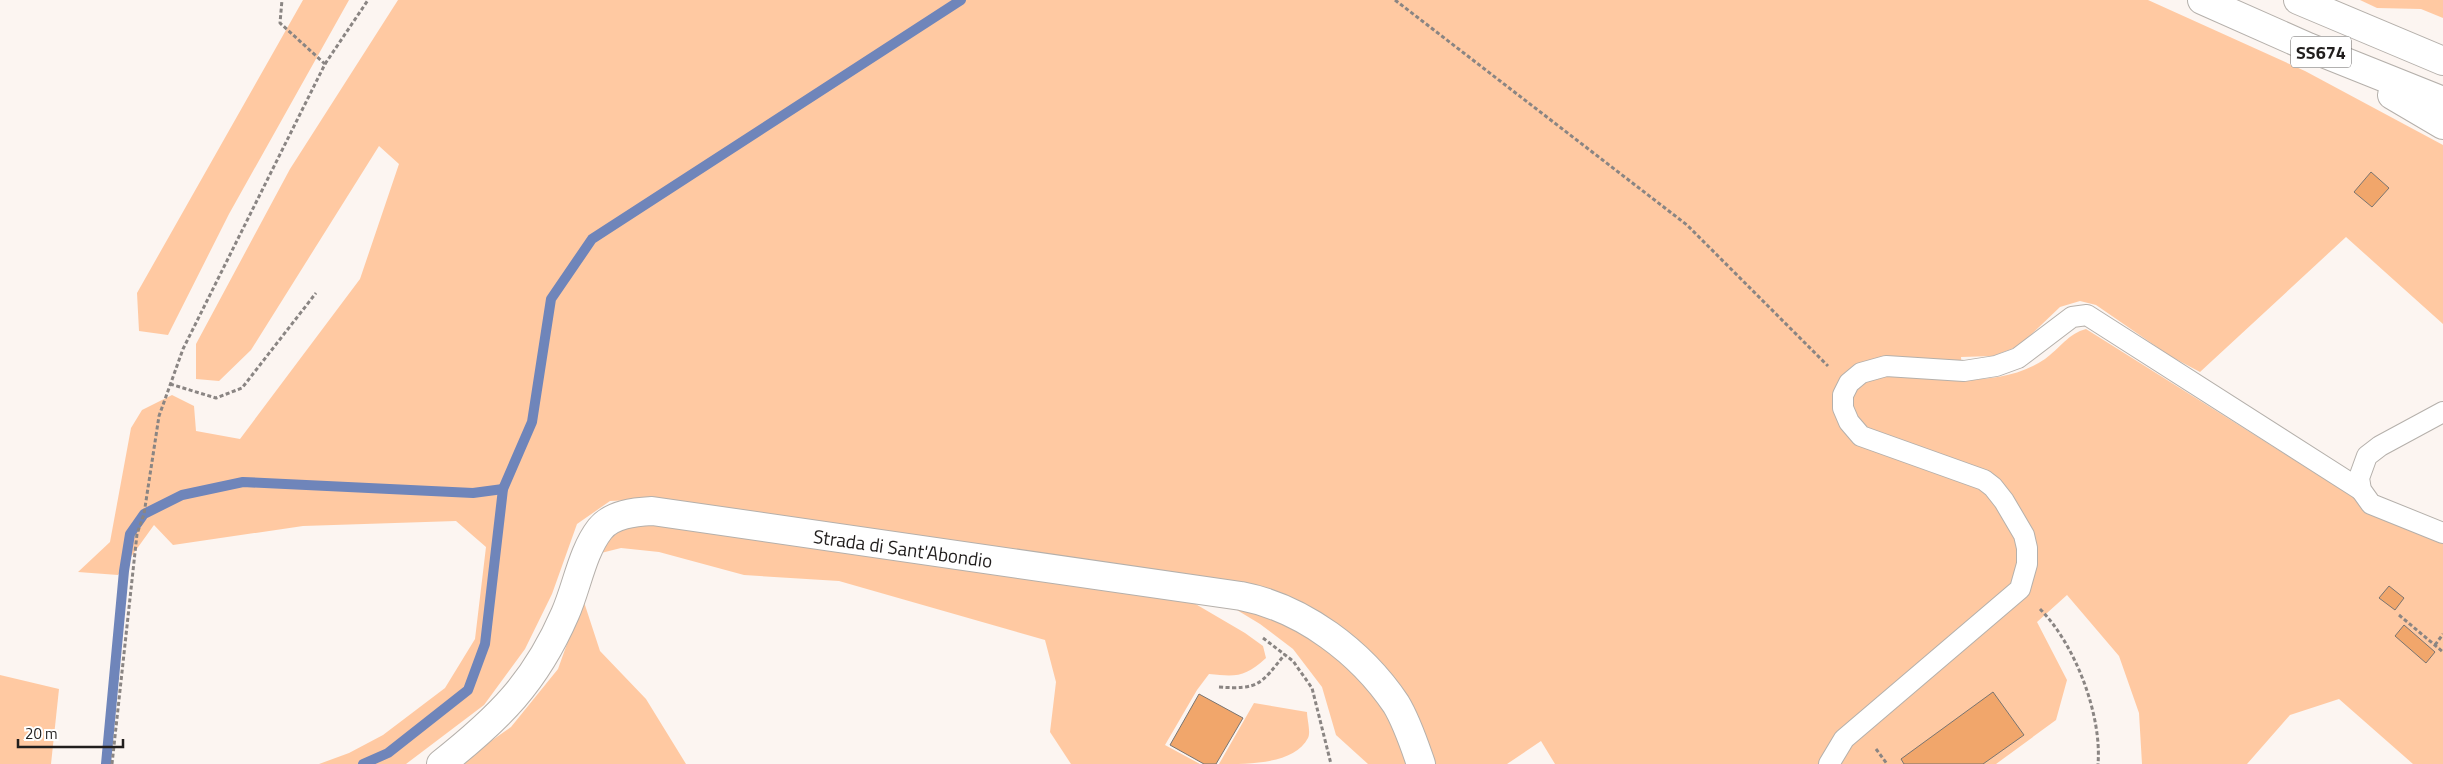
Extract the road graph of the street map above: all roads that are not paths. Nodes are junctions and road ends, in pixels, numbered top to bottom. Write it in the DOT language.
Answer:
graph roads {
  1 [pos="2202,0"];
  2 [pos="2298,0"];
  3 [pos="2354,25"];
  4 [pos="2308,47"];
  5 [pos="2443,54"];
  6 [pos="2443,61"];
  7 [pos="2443,101"];
  8 [pos="2443,125"];
  9 [pos="2443,412"];
  10 [pos="2361,490"];
  11 [pos="2443,533"];
  12 [pos="441,764"];
  13 [pos="1422,764"];
  14 [pos="1829,764"];
  1 -- 4 [label="main road, SS674"];
  2 -- 3 [label="main road, SS674"];
  3 -- 5 [label="main road"];
  3 -- 6 [label="main road, SS674"];
  4 -- 7 [label="main road, SS674"];
  4 -- 8 [label="main road"];
  9 -- 10 [label="lane"];
  10 -- 11 [label="lane"];
  10 -- 14 [label="lane"];
  12 -- 13 [label="main road, Strada di Sant'Abondio"];
}
